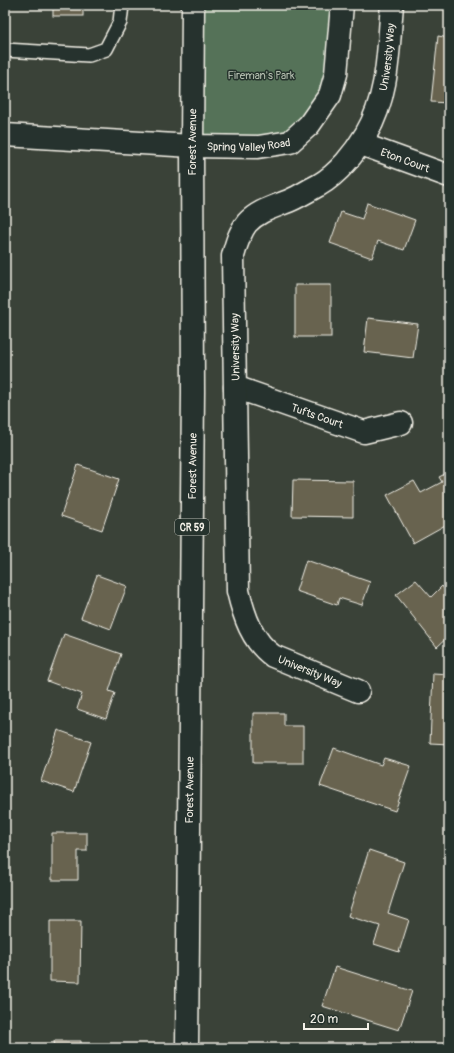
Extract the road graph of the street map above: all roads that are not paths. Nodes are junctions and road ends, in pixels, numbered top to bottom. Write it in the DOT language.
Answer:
graph roads {
  1 [pos="122,5"];
  2 [pos="193,5"];
  3 [pos="342,5"];
  4 [pos="392,5"];
  5 [pos="5,50"];
  6 [pos="5,135"];
  7 [pos="361,144"];
  8 [pos="192,146"];
  9 [pos="449,176"];
  10 [pos="235,387"];
  11 [pos="400,423"];
  12 [pos="358,691"];
  13 [pos="187,1048"];
  1 -- 5 [label="lane"];
  2 -- 8 [label="street, Forest Avenue / CR 59"];
  3 -- 8 [label="street, Spring Valley Road"];
  4 -- 7 [label="street, University Way"];
  6 -- 8 [label="street, Spring Valley Road"];
  7 -- 9 [label="street, Eton Court"];
  7 -- 10 [label="street, University Way"];
  8 -- 13 [label="street, Forest Avenue / CR 59"];
  10 -- 11 [label="street, Tufts Court"];
  10 -- 12 [label="street, University Way"];
}
